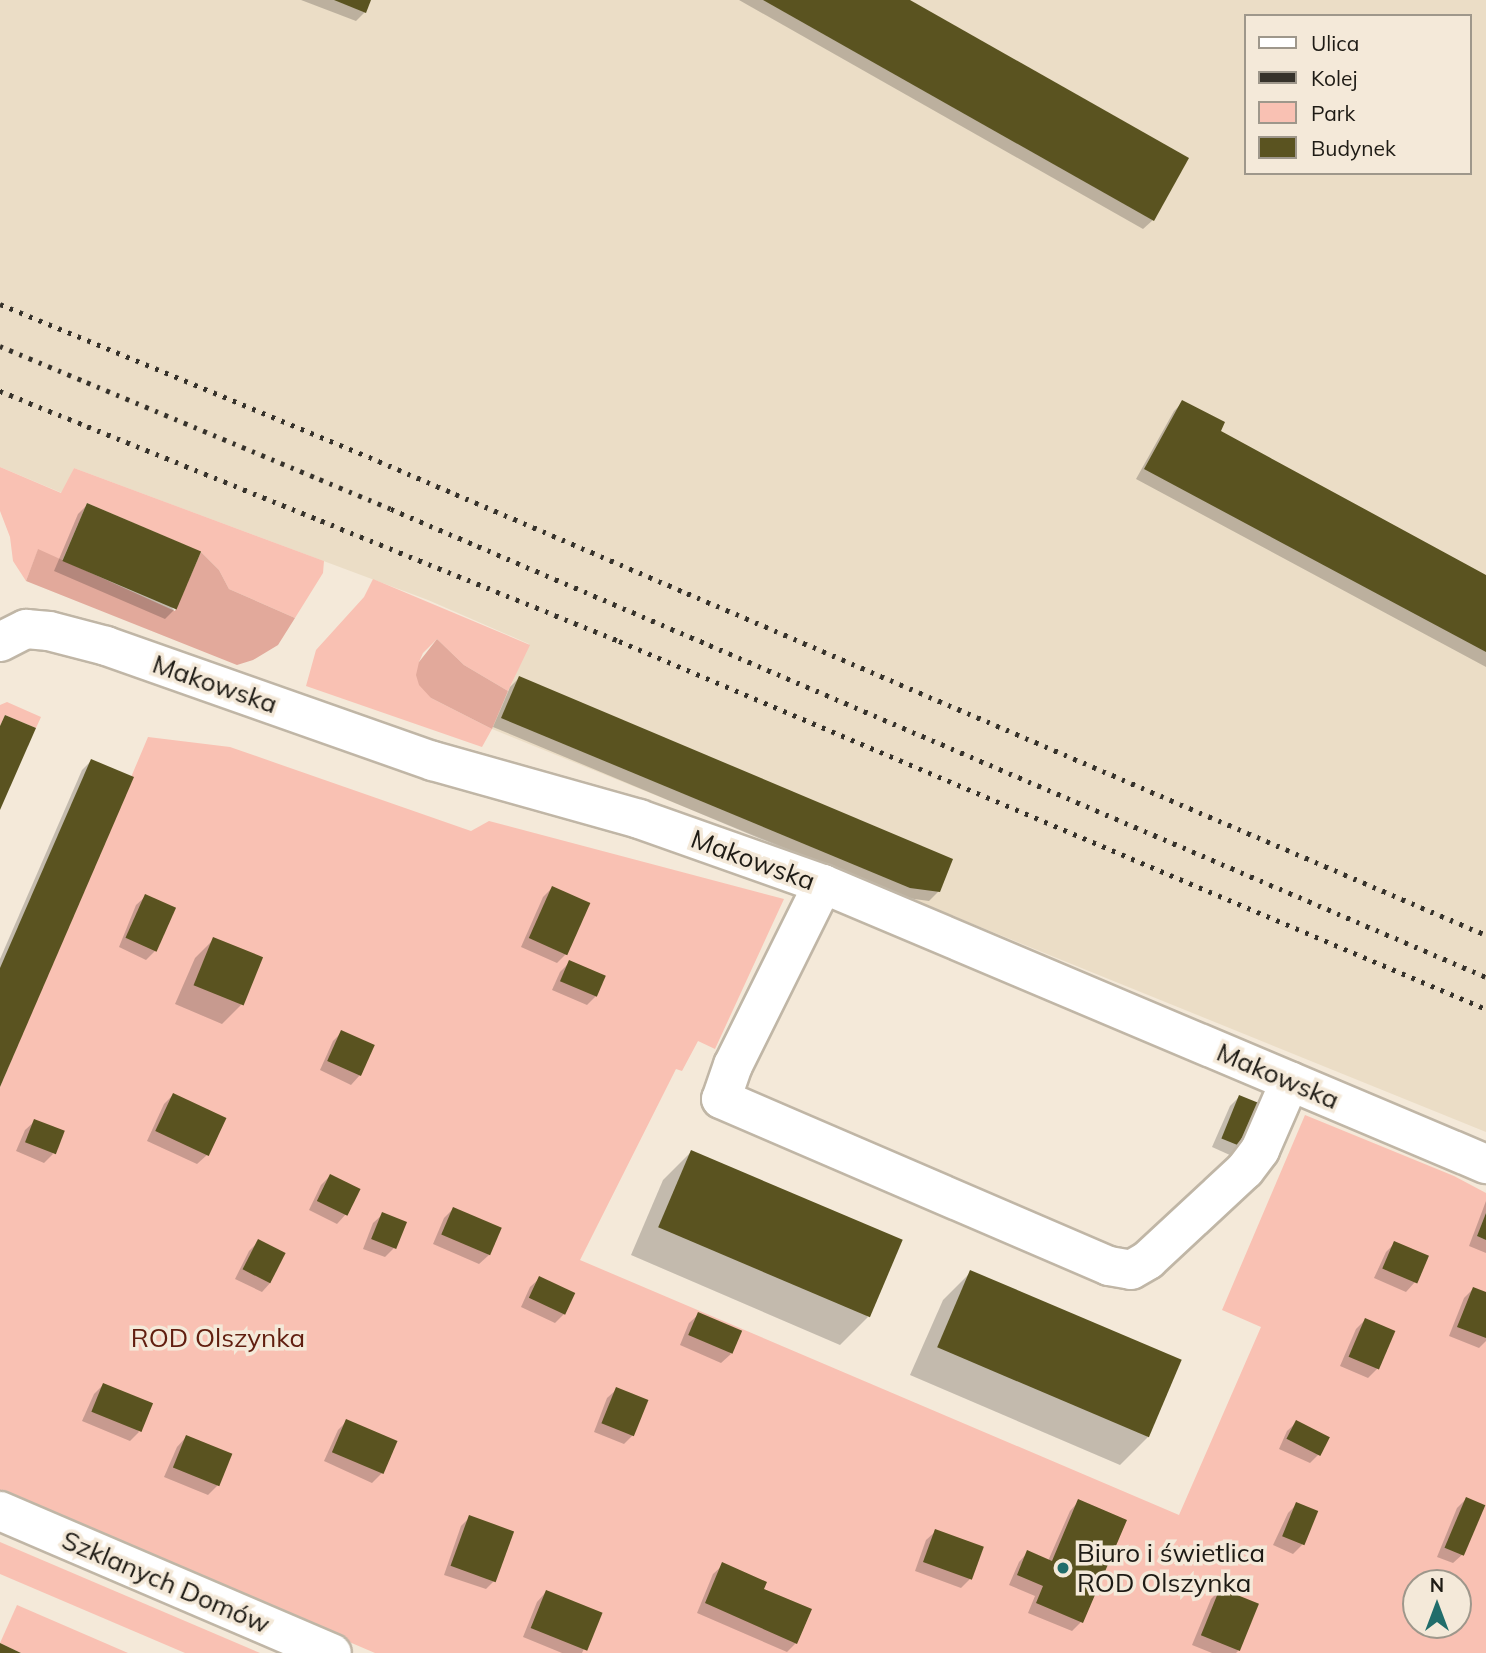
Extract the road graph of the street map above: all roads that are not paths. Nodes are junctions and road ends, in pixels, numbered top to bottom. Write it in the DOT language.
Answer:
graph roads {
  1 [pos="0,642"];
  2 [pos="823,884"];
  3 [pos="1290,1081"];
  4 [pos="1486,1164"];
  5 [pos="0,1511"];
  6 [pos="332,1653"];
  1 -- 2 [label="street, Makowska"];
  2 -- 3 [label="street, Makowska"];
  2 -- 3 [label="street"];
  3 -- 4 [label="street, Makowska"];
  5 -- 6 [label="street, Szklanych Domów"];
}
